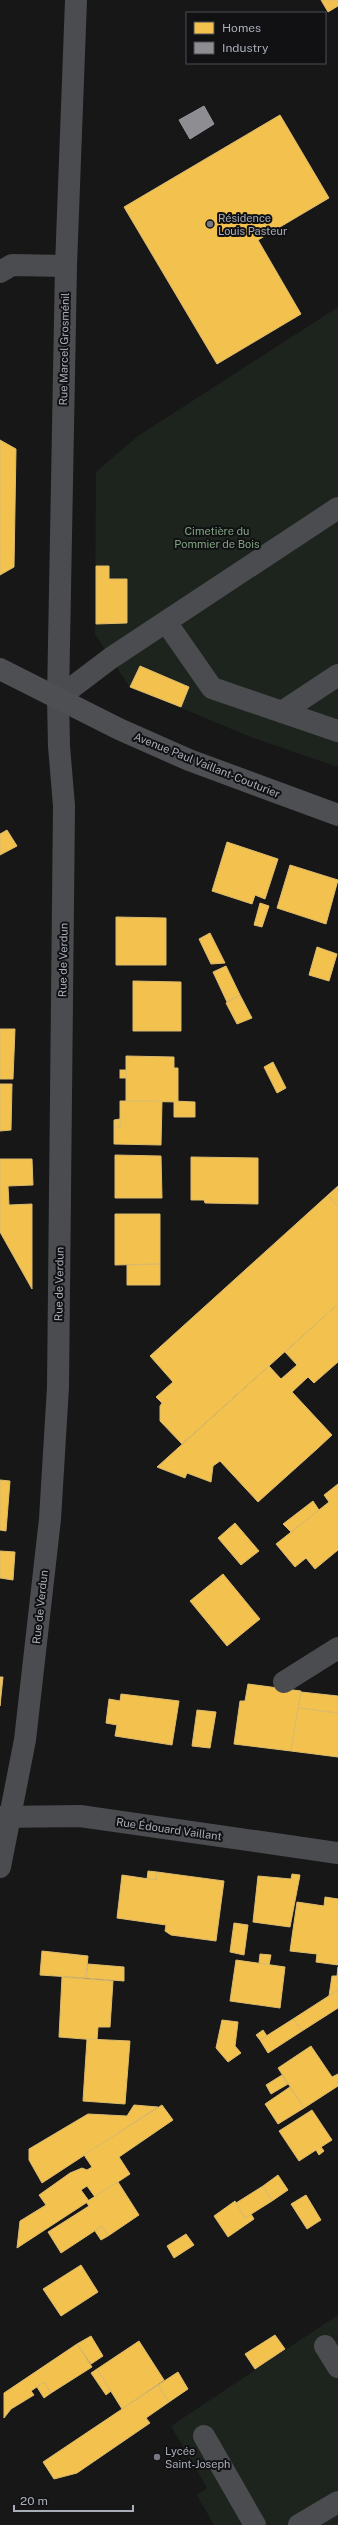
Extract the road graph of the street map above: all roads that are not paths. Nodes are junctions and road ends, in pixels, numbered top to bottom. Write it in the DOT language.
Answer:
graph roads {
  1 [pos="76,0"];
  2 [pos="66,266"];
  3 [pos="0,272"];
  4 [pos="338,508"];
  5 [pos="166,622"];
  6 [pos="0,669"];
  7 [pos="338,675"];
  8 [pos="58,698"];
  9 [pos="282,712"];
  10 [pos="338,731"];
  11 [pos="338,815"];
  12 [pos="338,1648"];
  13 [pos="284,1682"];
  14 [pos="5,1817"];
  15 [pos="338,1853"];
  16 [pos="0,1867"];
  17 [pos="325,2346"];
  18 [pos="338,2367"];
  19 [pos="204,2436"];
  20 [pos="338,2502"];
  21 [pos="255,2525"];
  22 [pos="299,2525"];
  1 -- 2 [label="street, Rue Marcel Grosménil"];
  2 -- 3 [label="street"];
  2 -- 8 [label="street, Rue Marcel Grosménil"];
  4 -- 5 [label="street"];
  5 -- 8 [label="street"];
  5 -- 9 [label="street"];
  6 -- 8 [label="main road, Avenue Paul Vaillant-Couturier"];
  7 -- 9 [label="street"];
  8 -- 11 [label="main road, Avenue Paul Vaillant-Couturier"];
  8 -- 14 [label="street, Rue de Verdun"];
  9 -- 10 [label="street"];
  12 -- 13 [label="street"];
  14 -- 15 [label="street, Rue Édouard Vaillant"];
  14 -- 16 [label="street, Rue de Verdun"];
  17 -- 18 [label="street"];
  19 -- 21 [label="street"];
  20 -- 22 [label="street"];
}
